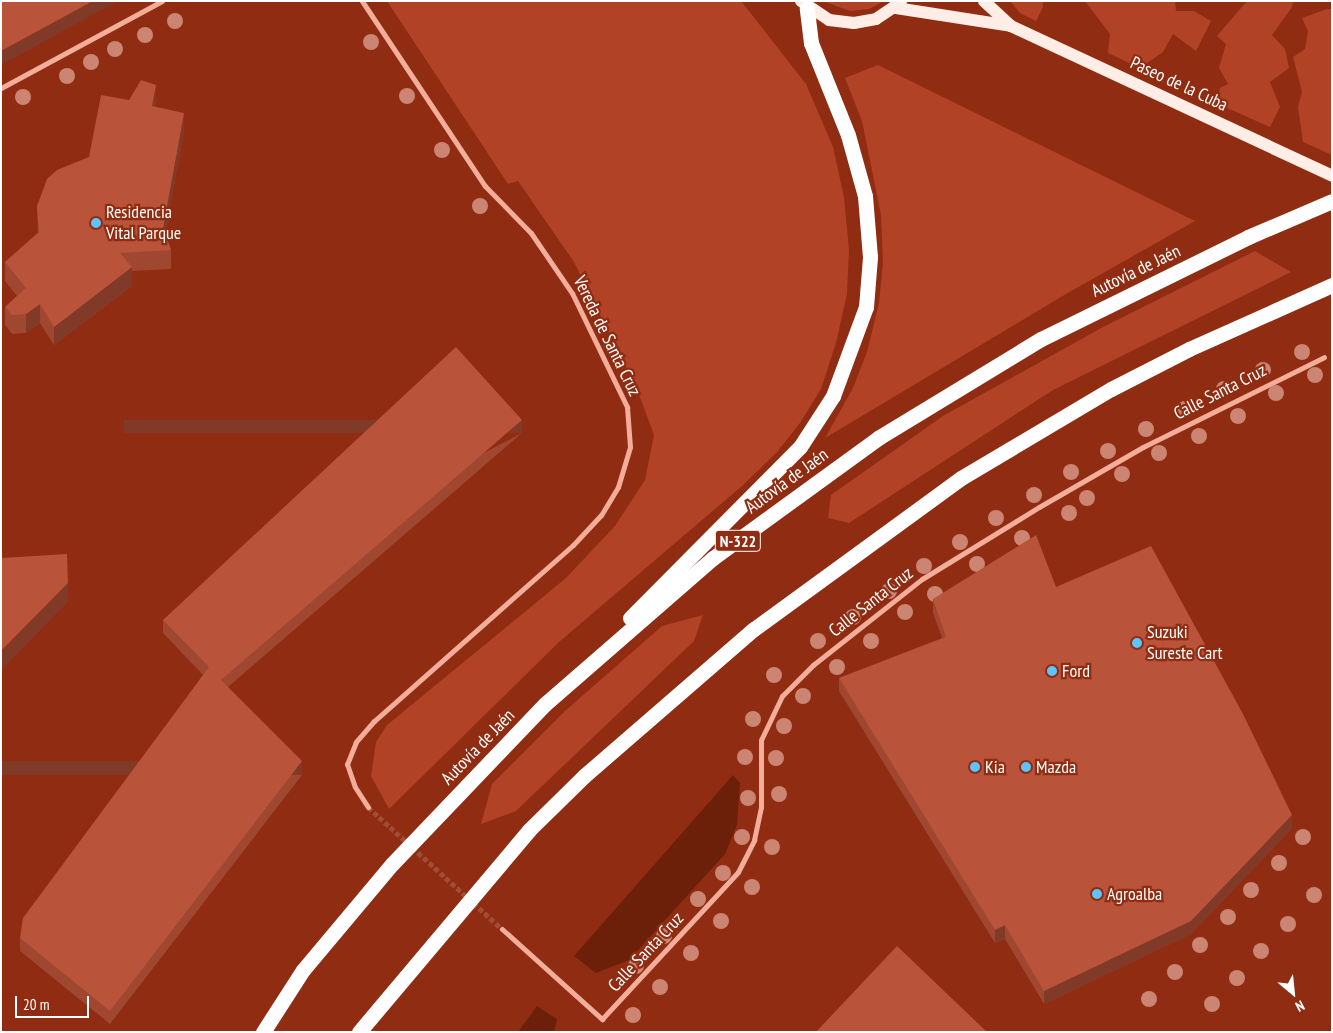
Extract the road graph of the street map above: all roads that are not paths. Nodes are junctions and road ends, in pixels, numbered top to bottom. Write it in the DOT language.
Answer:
graph roads {
  1 [pos="162,1"];
  2 [pos="362,1"];
  3 [pos="984,1"];
  4 [pos="804,5"];
  5 [pos="899,5"];
  6 [pos="1011,26"];
  7 [pos="1,88"];
  8 [pos="1332,176"];
  9 [pos="1332,201"];
  10 [pos="1332,285"];
  11 [pos="1324,357"];
  12 [pos="546,704"];
  13 [pos="368,807"];
  14 [pos="502,929"];
  15 [pos="263,1032"];
  16 [pos="359,1032"];
  1 -- 7 [label="street"];
  2 -- 13 [label="street, Vereda de Santa Cruz"];
  3 -- 6 [label="main road, Paseo de la Cuba"];
  4 -- 5 [label="main road"];
  4 -- 12 [label="highway"];
  5 -- 6 [label="main road, Paseo de la Cuba"];
  6 -- 8 [label="main road, Paseo de la Cuba"];
  9 -- 12 [label="highway, Autovía de Jaén / N-322"];
  10 -- 16 [label="highway"];
  11 -- 14 [label="street, Calle Santa Cruz"];
  12 -- 15 [label="highway, Autovía de Jaén / N-322"];
}
